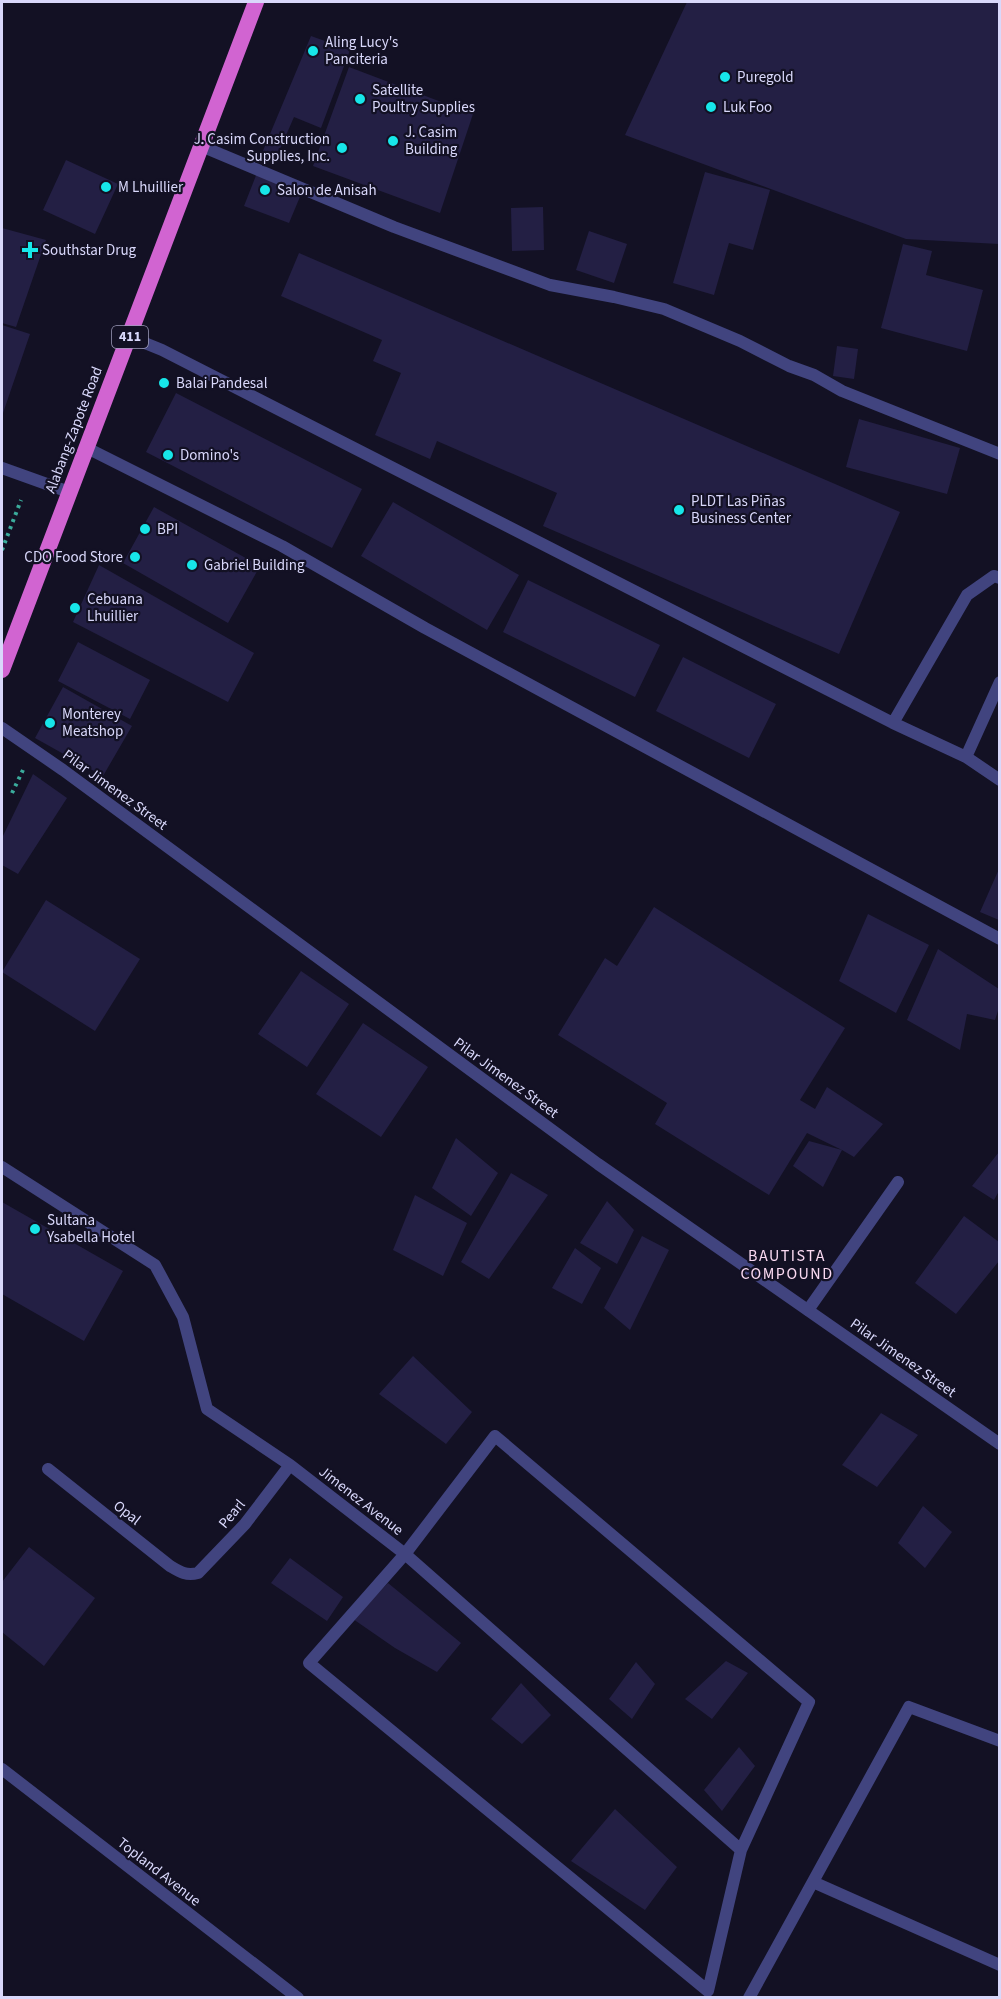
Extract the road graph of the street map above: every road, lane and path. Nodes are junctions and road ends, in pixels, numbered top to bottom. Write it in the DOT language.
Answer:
graph roads {
  1 [pos="256,2"];
  2 [pos="201,146"];
  3 [pos="130,337"];
  4 [pos="87,448"];
  5 [pos="999,454"];
  6 [pos="2,468"];
  7 [pos="31,477"];
  8 [pos="69,492"];
  9 [pos="2,550"];
  10 [pos="999,579"];
  11 [pos="2,670"];
  12 [pos="999,682"];
  13 [pos="893,723"];
  14 [pos="2,728"];
  15 [pos="966,757"];
  16 [pos="999,780"];
  17 [pos="999,939"];
  18 [pos="2,1167"];
  19 [pos="898,1182"];
  20 [pos="808,1310"];
  21 [pos="999,1444"];
  22 [pos="290,1465"];
  23 [pos="48,1469"];
  24 [pos="405,1554"];
  25 [pos="191,1575"];
  26 [pos="999,1741"];
  27 [pos="2,1769"];
  28 [pos="741,1851"];
  29 [pos="813,1882"];
  30 [pos="999,1965"];
  31 [pos="298,1998"];
  32 [pos="749,1998"];
  1 -- 2 [label="highway, Alabang-Zapote Road / 411"];
  2 -- 3 [label="highway, Alabang-Zapote Road / 411"];
  2 -- 5 [label="street"];
  3 -- 4 [label="highway, Alabang-Zapote Road / 411"];
  3 -- 13 [label="street"];
  4 -- 8 [label="highway, Alabang-Zapote Road / 411"];
  4 -- 17 [label="street"];
  6 -- 7 [label="street"];
  7 -- 8 [label="street"];
  7 -- 9 [label="path"];
  8 -- 11 [label="highway, Alabang-Zapote Road / 411"];
  10 -- 13 [label="street"];
  12 -- 15 [label="street"];
  13 -- 15 [label="street"];
  14 -- 20 [label="street, Pilar Jimenez Street"];
  15 -- 16 [label="street"];
  18 -- 22 [label="street, Jimenez Avenue"];
  19 -- 20 [label="street"];
  20 -- 21 [label="street, Pilar Jimenez Street"];
  22 -- 24 [label="street, Jimenez Avenue"];
  22 -- 25 [label="street, Pearl"];
  23 -- 25 [label="street, Opal"];
  24 -- 28 [label="street, Jimenez Avenue"];
  24 -- 28 [label="street"];
  24 -- 28 [label="street"];
  26 -- 29 [label="street"];
  27 -- 31 [label="street, Topland Avenue"];
  29 -- 30 [label="street"];
  29 -- 32 [label="street"];
}
